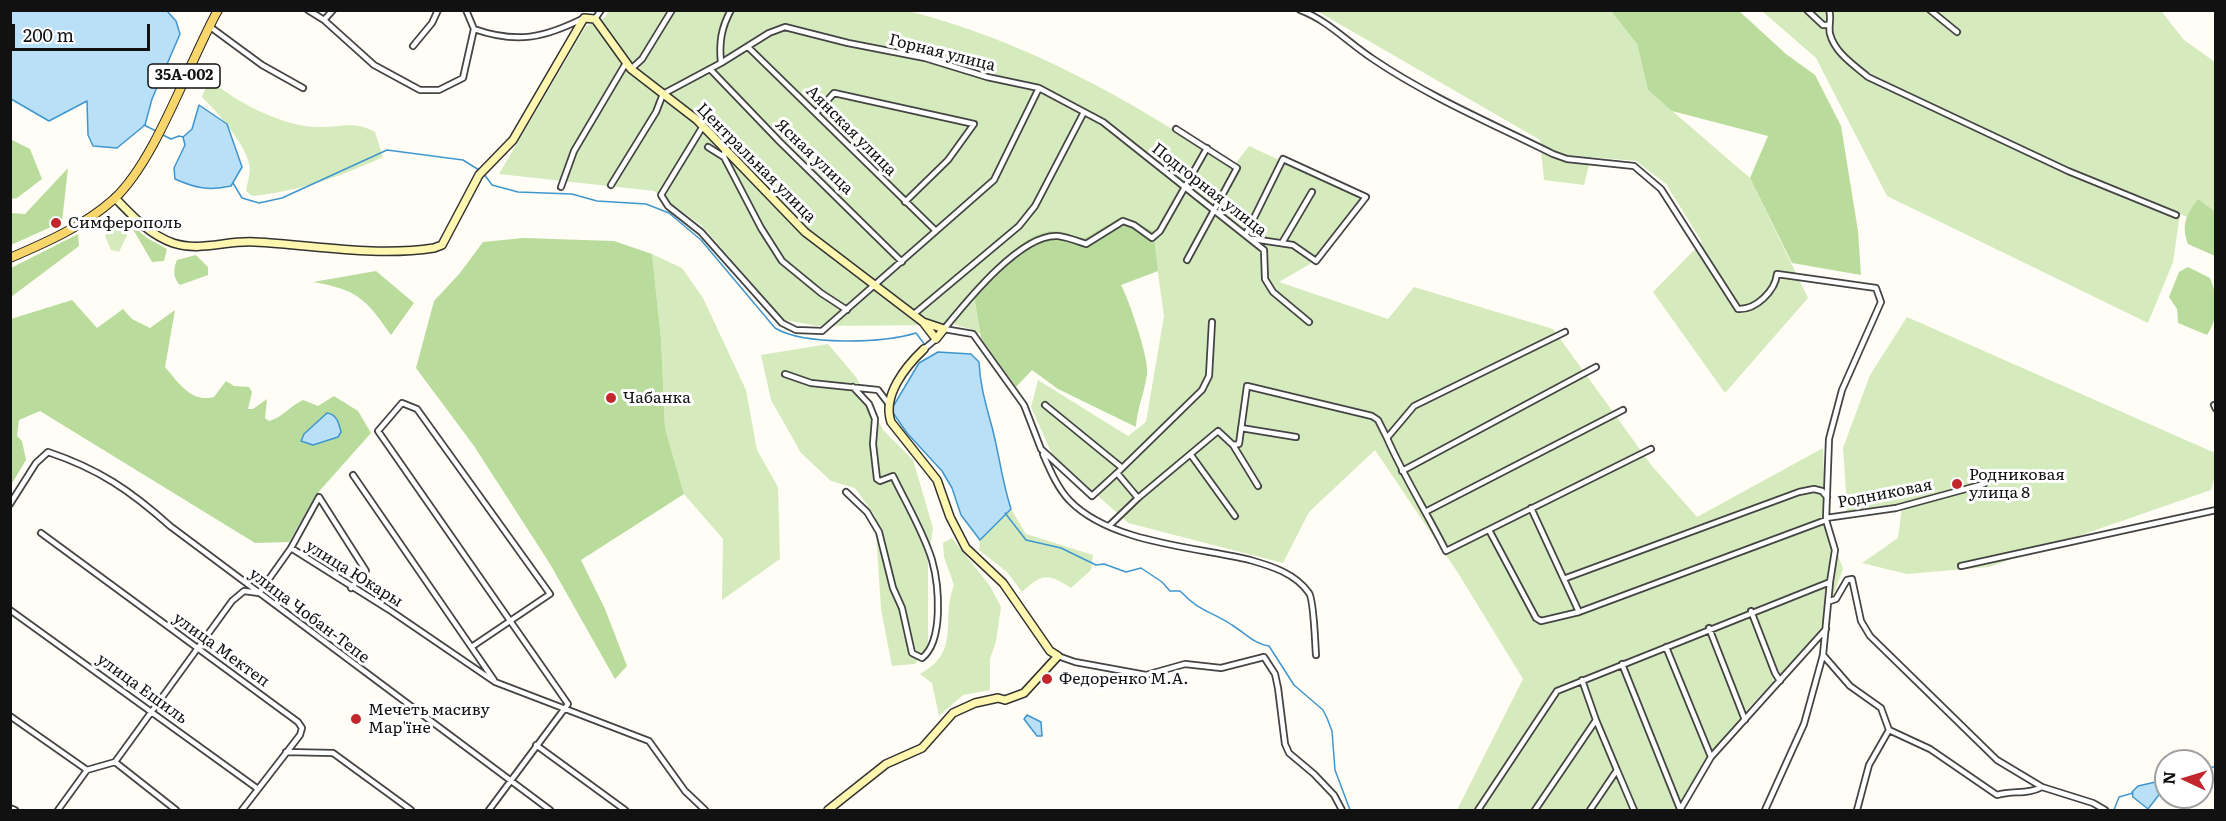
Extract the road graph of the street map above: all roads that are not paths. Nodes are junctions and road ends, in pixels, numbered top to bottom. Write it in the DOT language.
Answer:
graph roads {
  1 [pos="218,10"];
  2 [pos="308,10"];
  3 [pos="333,10"];
  4 [pos="438,10"];
  5 [pos="466,10"];
  6 [pos="601,10"];
  7 [pos="672,10"];
  8 [pos="731,10"];
  9 [pos="1300,10"];
  10 [pos="1808,10"];
  11 [pos="1828,10"];
  12 [pos="1930,10"];
  13 [pos="584,18"];
  14 [pos="595,19"];
  15 [pos="324,20"];
  16 [pos="209,26"];
  17 [pos="1829,26"];
  18 [pos="474,29"];
  19 [pos="1957,32"];
  20 [pos="413,46"];
  21 [pos="748,47"];
  22 [pos="721,63"];
  23 [pos="628,66"];
  24 [pos="710,69"];
  25 [pos="303,88"];
  26 [pos="1039,88"];
  27 [pos="663,94"];
  28 [pos="816,112"];
  29 [pos="1084,112"];
  30 [pos="702,126"];
  31 [pos="1176,129"];
  32 [pos="1124,138"];
  33 [pos="708,147"];
  34 [pos="725,148"];
  35 [pos="1207,148"];
  36 [pos="724,157"];
  37 [pos="126,184"];
  38 [pos="611,185"];
  39 [pos="561,187"];
  40 [pos="1185,187"];
  41 [pos="1312,192"];
  42 [pos="115,198"];
  43 [pos="905,202"];
  44 [pos="101,209"];
  45 [pos="1215,210"];
  46 [pos="130,213"];
  47 [pos="2176,215"];
  48 [pos="936,231"];
  49 [pos="1246,234"];
  50 [pos="1253,239"];
  51 [pos="1282,243"];
  52 [pos="10,258"];
  53 [pos="1187,260"];
  54 [pos="902,262"];
  55 [pos="877,285"];
  56 [pos="847,310"];
  57 [pos="914,314"];
  58 [pos="924,322"];
  59 [pos="1212,322"];
  60 [pos="1309,322"];
  61 [pos="944,329"];
  62 [pos="1565,332"];
  63 [pos="936,339"];
  64 [pos="924,349"];
  65 [pos="1596,367"];
  66 [pos="785,374"];
  67 [pos="853,387"];
  68 [pos="888,403"];
  69 [pos="1045,405"];
  70 [pos="1623,410"];
  71 [pos="1241,428"];
  72 [pos="1296,437"];
  73 [pos="1387,438"];
  74 [pos="1233,445"];
  75 [pos="1041,449"];
  76 [pos="1651,449"];
  77 [pos="1191,455"];
  78 [pos="1121,467"];
  79 [pos="1402,471"];
  80 [pos="1117,473"];
  81 [pos="353,475"];
  82 [pos="1983,484"];
  83 [pos="1258,486"];
  84 [pos="846,492"];
  85 [pos="1827,497"];
  86 [pos="1138,498"];
  87 [pos="12,501"];
  88 [pos="1531,508"];
  89 [pos="2216,510"];
  90 [pos="1426,511"];
  91 [pos="1235,516"];
  92 [pos="1826,519"];
  93 [pos="1109,526"];
  94 [pos="1489,530"];
  95 [pos="41,533"];
  96 [pos="291,548"];
  97 [pos="1961,566"];
  98 [pos="1566,578"];
  99 [pos="1830,581"];
  100 [pos="351,588"];
  101 [pos="259,593"];
  102 [pos="1830,601"];
  103 [pos="10,610"];
  104 [pos="1751,611"];
  105 [pos="1579,612"];
  106 [pos="509,620"];
  107 [pos="1709,628"];
  108 [pos="1827,628"];
  109 [pos="473,646"];
  110 [pos="1666,647"];
  111 [pos="199,648"];
  112 [pos="1316,655"];
  113 [pos="1823,655"];
  114 [pos="1059,659"];
  115 [pos="1622,664"];
  116 [pos="1833,668"];
  117 [pos="1818,671"];
  118 [pos="1582,680"];
  119 [pos="1780,681"];
  120 [pos="495,682"];
  121 [pos="564,708"];
  122 [pos="152,710"];
  123 [pos="10,716"];
  124 [pos="1596,720"];
  125 [pos="1745,720"];
  126 [pos="1889,730"];
  127 [pos="536,745"];
  128 [pos="286,752"];
  129 [pos="1711,757"];
  130 [pos="115,762"];
  131 [pos="87,770"];
  132 [pos="1617,770"];
  133 [pos="509,781"];
  134 [pos="2042,787"];
  135 [pos="258,789"];
  136 [pos="10,808"];
  137 [pos="15,810"];
  138 [pos="58,810"];
  139 [pos="176,810"];
  140 [pos="242,810"];
  141 [pos="411,810"];
  142 [pos="489,810"];
  143 [pos="550,810"];
  144 [pos="625,810"];
  145 [pos="705,810"];
  146 [pos="828,810"];
  147 [pos="1342,810"];
  148 [pos="1478,810"];
  149 [pos="1535,810"];
  150 [pos="1590,810"];
  151 [pos="1634,810"];
  152 [pos="1680,810"];
  153 [pos="1765,810"];
  154 [pos="1857,810"];
  155 [pos="2104,810"];
  1 -- 16 [label="main road, 35А-002"];
  2 -- 15 [label="street"];
  3 -- 15 [label="street"];
  4 -- 20 [label="street"];
  5 -- 18 [label="street"];
  6 -- 14 [label="street"];
  7 -- 23 [label="street"];
  8 -- 22 [label="street"];
  9 -- 85 [label="street"];
  10 -- 17 [label="street"];
  11 -- 17 [label="street"];
  12 -- 19 [label="street"];
  13 -- 14 [label="main road"];
  13 -- 18 [label="street"];
  13 -- 46 [label="main road"];
  14 -- 23 [label="main road, Центральная улица"];
  15 -- 18 [label="street"];
  16 -- 25 [label="street"];
  16 -- 37 [label="main road, 35А-002"];
  17 -- 47 [label="street"];
  21 -- 22 [label="street, Горная улица"];
  21 -- 26 [label="street, Горная улица"];
  21 -- 28 [label="street, Аянская улица"];
  22 -- 24 [label="street, Горная улица"];
  23 -- 27 [label="main road, Центральная улица"];
  23 -- 39 [label="street"];
  24 -- 27 [label="street, Горная улица"];
  24 -- 54 [label="street, Ясная улица"];
  26 -- 29 [label="street, Горная улица"];
  26 -- 48 [label="street"];
  27 -- 30 [label="main road, Центральная улица"];
  27 -- 38 [label="street"];
  28 -- 43 [label="street, Аянская улица"];
  28 -- 43 [label="street"];
  29 -- 32 [label="street, Горная улица"];
  29 -- 57 [label="street"];
  30 -- 34 [label="main road, Центральная улица"];
  30 -- 56 [label="street"];
  31 -- 35 [label="street"];
  32 -- 40 [label="street, Подгорная улица"];
  33 -- 36 [label="street"];
  34 -- 36 [label="street"];
  34 -- 55 [label="main road, Центральная улица"];
  35 -- 40 [label="street"];
  35 -- 45 [label="street"];
  36 -- 56 [label="street"];
  37 -- 42 [label="main road, 35А-002"];
  37 -- 46 [label="main road"];
  40 -- 45 [label="street, Подгорная улица"];
  40 -- 61 [label="street"];
  41 -- 51 [label="street"];
  42 -- 44 [label="main road, 35А-002"];
  42 -- 46 [label="main road"];
  43 -- 48 [label="street, Аянская улица"];
  44 -- 46 [label="main road"];
  44 -- 52 [label="main road, 35А-002"];
  45 -- 49 [label="street, Подгорная улица"];
  45 -- 53 [label="street"];
  48 -- 54 [label="street"];
  49 -- 50 [label="street, Подгорная улица"];
  49 -- 51 [label="street"];
  50 -- 51 [label="street"];
  50 -- 60 [label="street, Подгорная улица"];
  54 -- 55 [label="street"];
  55 -- 56 [label="street"];
  55 -- 57 [label="main road, Центральная улица"];
  57 -- 58 [label="main road, Центральная улица"];
  58 -- 61 [label="main road, Центральная улица"];
  58 -- 63 [label="main road"];
  59 -- 78 [label="street"];
  61 -- 63 [label="main road"];
  61 -- 75 [label="street"];
  62 -- 73 [label="street"];
  63 -- 64 [label="street"];
  64 -- 68 [label="main road"];
  65 -- 79 [label="street"];
  66 -- 67 [label="street"];
  67 -- 68 [label="street"];
  67 -- 84 [label="street"];
  68 -- 114 [label="main road"];
  69 -- 78 [label="street"];
  70 -- 90 [label="street"];
  71 -- 72 [label="street"];
  71 -- 73 [label="street"];
  71 -- 74 [label="street"];
  73 -- 79 [label="street"];
  74 -- 77 [label="street"];
  74 -- 83 [label="street"];
  75 -- 80 [label="street"];
  75 -- 93 [label="street"];
  76 -- 88 [label="street"];
  77 -- 86 [label="street"];
  77 -- 91 [label="street"];
  78 -- 80 [label="street"];
  79 -- 90 [label="street"];
  80 -- 86 [label="street"];
  81 -- 109 [label="street"];
  82 -- 92 [label="street, Родниковая"];
  85 -- 92 [label="street"];
  85 -- 98 [label="street"];
  86 -- 93 [label="street"];
  87 -- 101 [label="street, улица Чобан-Тепе"];
  88 -- 94 [label="street"];
  88 -- 98 [label="street"];
  89 -- 97 [label="street"];
  90 -- 94 [label="street"];
  92 -- 99 [label="street"];
  92 -- 105 [label="street, Родниковая"];
  93 -- 112 [label="street"];
  94 -- 105 [label="street, Родниковая"];
  95 -- 111 [label="street, улица Мектеп"];
  96 -- 100 [label="street, улица Юкары"];
  96 -- 100 [label="street"];
  96 -- 101 [label="street, улица Юкары"];
  98 -- 105 [label="street"];
  99 -- 102 [label="street"];
  99 -- 104 [label="street"];
  100 -- 120 [label="street, улица Юкары"];
  101 -- 111 [label="street"];
  101 -- 133 [label="street, улица Чобан-Тепе"];
  102 -- 108 [label="street"];
  102 -- 134 [label="street"];
  103 -- 122 [label="street, улица Ешиль"];
  104 -- 107 [label="street"];
  104 -- 119 [label="street"];
  106 -- 106 [label="street"];
  106 -- 109 [label="street"];
  106 -- 121 [label="street"];
  107 -- 110 [label="street"];
  107 -- 125 [label="street"];
  108 -- 113 [label="street"];
  108 -- 119 [label="street"];
  109 -- 120 [label="street"];
  110 -- 115 [label="street"];
  110 -- 129 [label="street"];
  111 -- 122 [label="street"];
  111 -- 128 [label="street, улица Мектеп"];
  113 -- 116 [label="street"];
  113 -- 117 [label="street"];
  114 -- 146 [label="main road"];
  114 -- 147 [label="street"];
  115 -- 118 [label="street"];
  115 -- 152 [label="street"];
  116 -- 117 [label="street"];
  116 -- 126 [label="street"];
  117 -- 153 [label="street"];
  118 -- 124 [label="street"];
  118 -- 148 [label="street"];
  119 -- 125 [label="street"];
  120 -- 121 [label="street, улица Юкары"];
  121 -- 127 [label="street"];
  121 -- 145 [label="street, улица Юкары"];
  122 -- 130 [label="street"];
  122 -- 135 [label="street, улица Ешиль"];
  123 -- 131 [label="street"];
  124 -- 132 [label="street"];
  124 -- 149 [label="street"];
  125 -- 129 [label="street"];
  126 -- 134 [label="street"];
  126 -- 154 [label="street"];
  127 -- 133 [label="street"];
  127 -- 144 [label="street"];
  128 -- 135 [label="street, улица Мектеп"];
  128 -- 141 [label="street"];
  129 -- 152 [label="street"];
  130 -- 131 [label="street"];
  130 -- 139 [label="street"];
  131 -- 138 [label="street"];
  132 -- 150 [label="street"];
  132 -- 151 [label="street"];
  133 -- 142 [label="street"];
  133 -- 143 [label="street, улица Чобан-Тепе"];
  134 -- 155 [label="street"];
  135 -- 140 [label="street, улица Мектеп"];
  136 -- 137 [label="street"];
}
